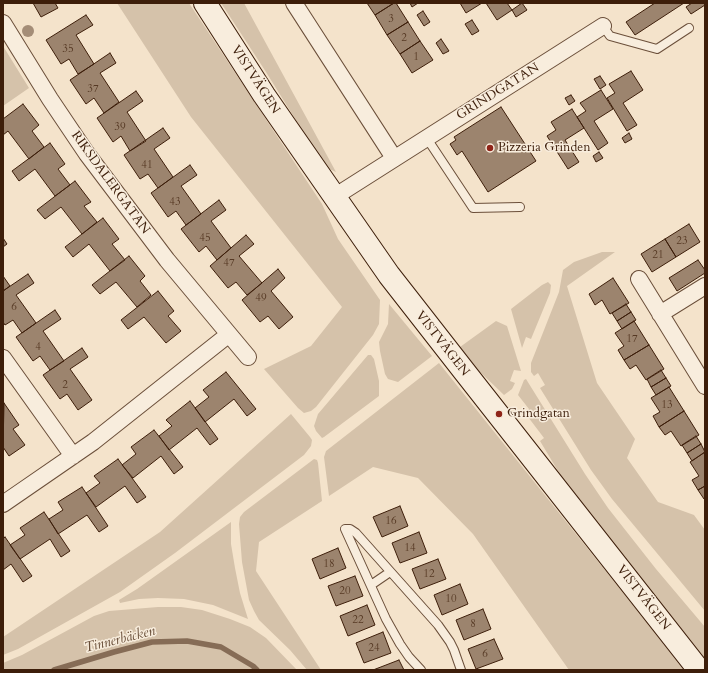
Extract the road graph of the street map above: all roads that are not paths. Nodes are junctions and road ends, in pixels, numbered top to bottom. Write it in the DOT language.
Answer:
graph roads {
  1 [pos="205,3"];
  2 [pos="294,3"];
  3 [pos="3,23"];
  4 [pos="603,26"];
  5 [pos="689,28"];
  6 [pos="426,137"];
  7 [pos="394,158"];
  8 [pos="334,197"];
  9 [pos="520,207"];
  10 [pos="638,279"];
  11 [pos="705,286"];
  12 [pos="660,314"];
  13 [pos="228,335"];
  14 [pos="248,357"];
  15 [pos="3,358"];
  16 [pos="705,386"];
  17 [pos="73,456"];
  18 [pos="3,504"];
  19 [pos="390,572"];
  20 [pos="371,585"];
  21 [pos="421,670"];
  22 [pos="461,670"];
  23 [pos="700,670"];
  1 -- 8 [label="main road, VISTVÄGEN"];
  2 -- 7 [label="street"];
  3 -- 13 [label="street, RIKSDALERGATAN"];
  4 -- 5 [label="lane"];
  4 -- 6 [label="street, GRINDGATAN"];
  6 -- 7 [label="street, GRINDGATAN"];
  6 -- 9 [label="lane"];
  7 -- 8 [label="street, GRINDGATAN"];
  8 -- 23 [label="main road, VISTVÄGEN"];
  10 -- 12 [label="street"];
  11 -- 12 [label="street"];
  12 -- 16 [label="street"];
  13 -- 14 [label="street, RIKSDALERGATAN"];
  13 -- 17 [label="street"];
  15 -- 17 [label="street"];
  17 -- 18 [label="street"];
  19 -- 20 [label="lane"];
  19 -- 20 [label="lane"];
  19 -- 22 [label="lane"];
  20 -- 21 [label="lane"];
}
